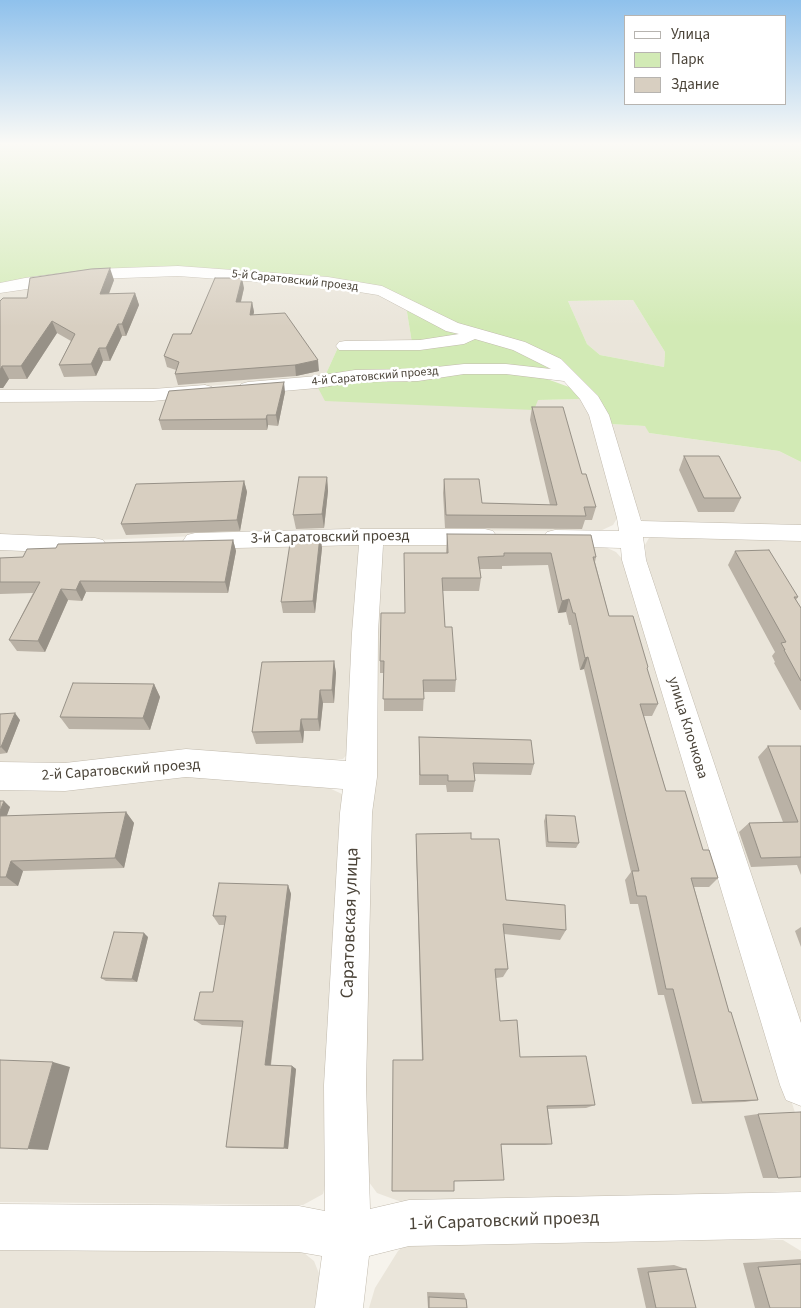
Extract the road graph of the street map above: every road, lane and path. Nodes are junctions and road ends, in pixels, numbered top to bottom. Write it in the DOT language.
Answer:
graph roads {
  1 [pos="0,288"];
  2 [pos="473,333"];
  3 [pos="345,346"];
  4 [pos="570,377"];
  5 [pos="0,396"];
  6 [pos="801,533"];
  7 [pos="631,535"];
  8 [pos="371,538"];
  9 [pos="0,542"];
  10 [pos="172,542"];
  11 [pos="113,545"];
  12 [pos="0,776"];
  13 [pos="361,777"];
  14 [pos="801,1085"];
  15 [pos="801,1215"];
  16 [pos="0,1227"];
  17 [pos="348,1238"];
  18 [pos="339,1308"];
  1 -- 2 [label="street, 5-й Саратовский проезд"];
  2 -- 3 [label="street"];
  2 -- 4 [label="street, 5-й Саратовский проезд"];
  4 -- 5 [label="street, 4-й Саратовский проезд"];
  4 -- 7 [label="street, улица Клочкова"];
  6 -- 7 [label="street, 3-й Саратовский проезд"];
  7 -- 8 [label="street, 3-й Саратовский проезд"];
  7 -- 14 [label="street, улица Клочкова"];
  8 -- 10 [label="street, 3-й Саратовский проезд"];
  8 -- 13 [label="street, Саратовская улица"];
  9 -- 11 [label="street"];
  12 -- 13 [label="street, 2-й Саратовский проезд"];
  13 -- 17 [label="street, Саратовская улица"];
  15 -- 17 [label="street, 1-й Саратовский проезд"];
  16 -- 17 [label="street, 1-й Саратовский проезд"];
  17 -- 18 [label="street, Саратовская улица"];
}
